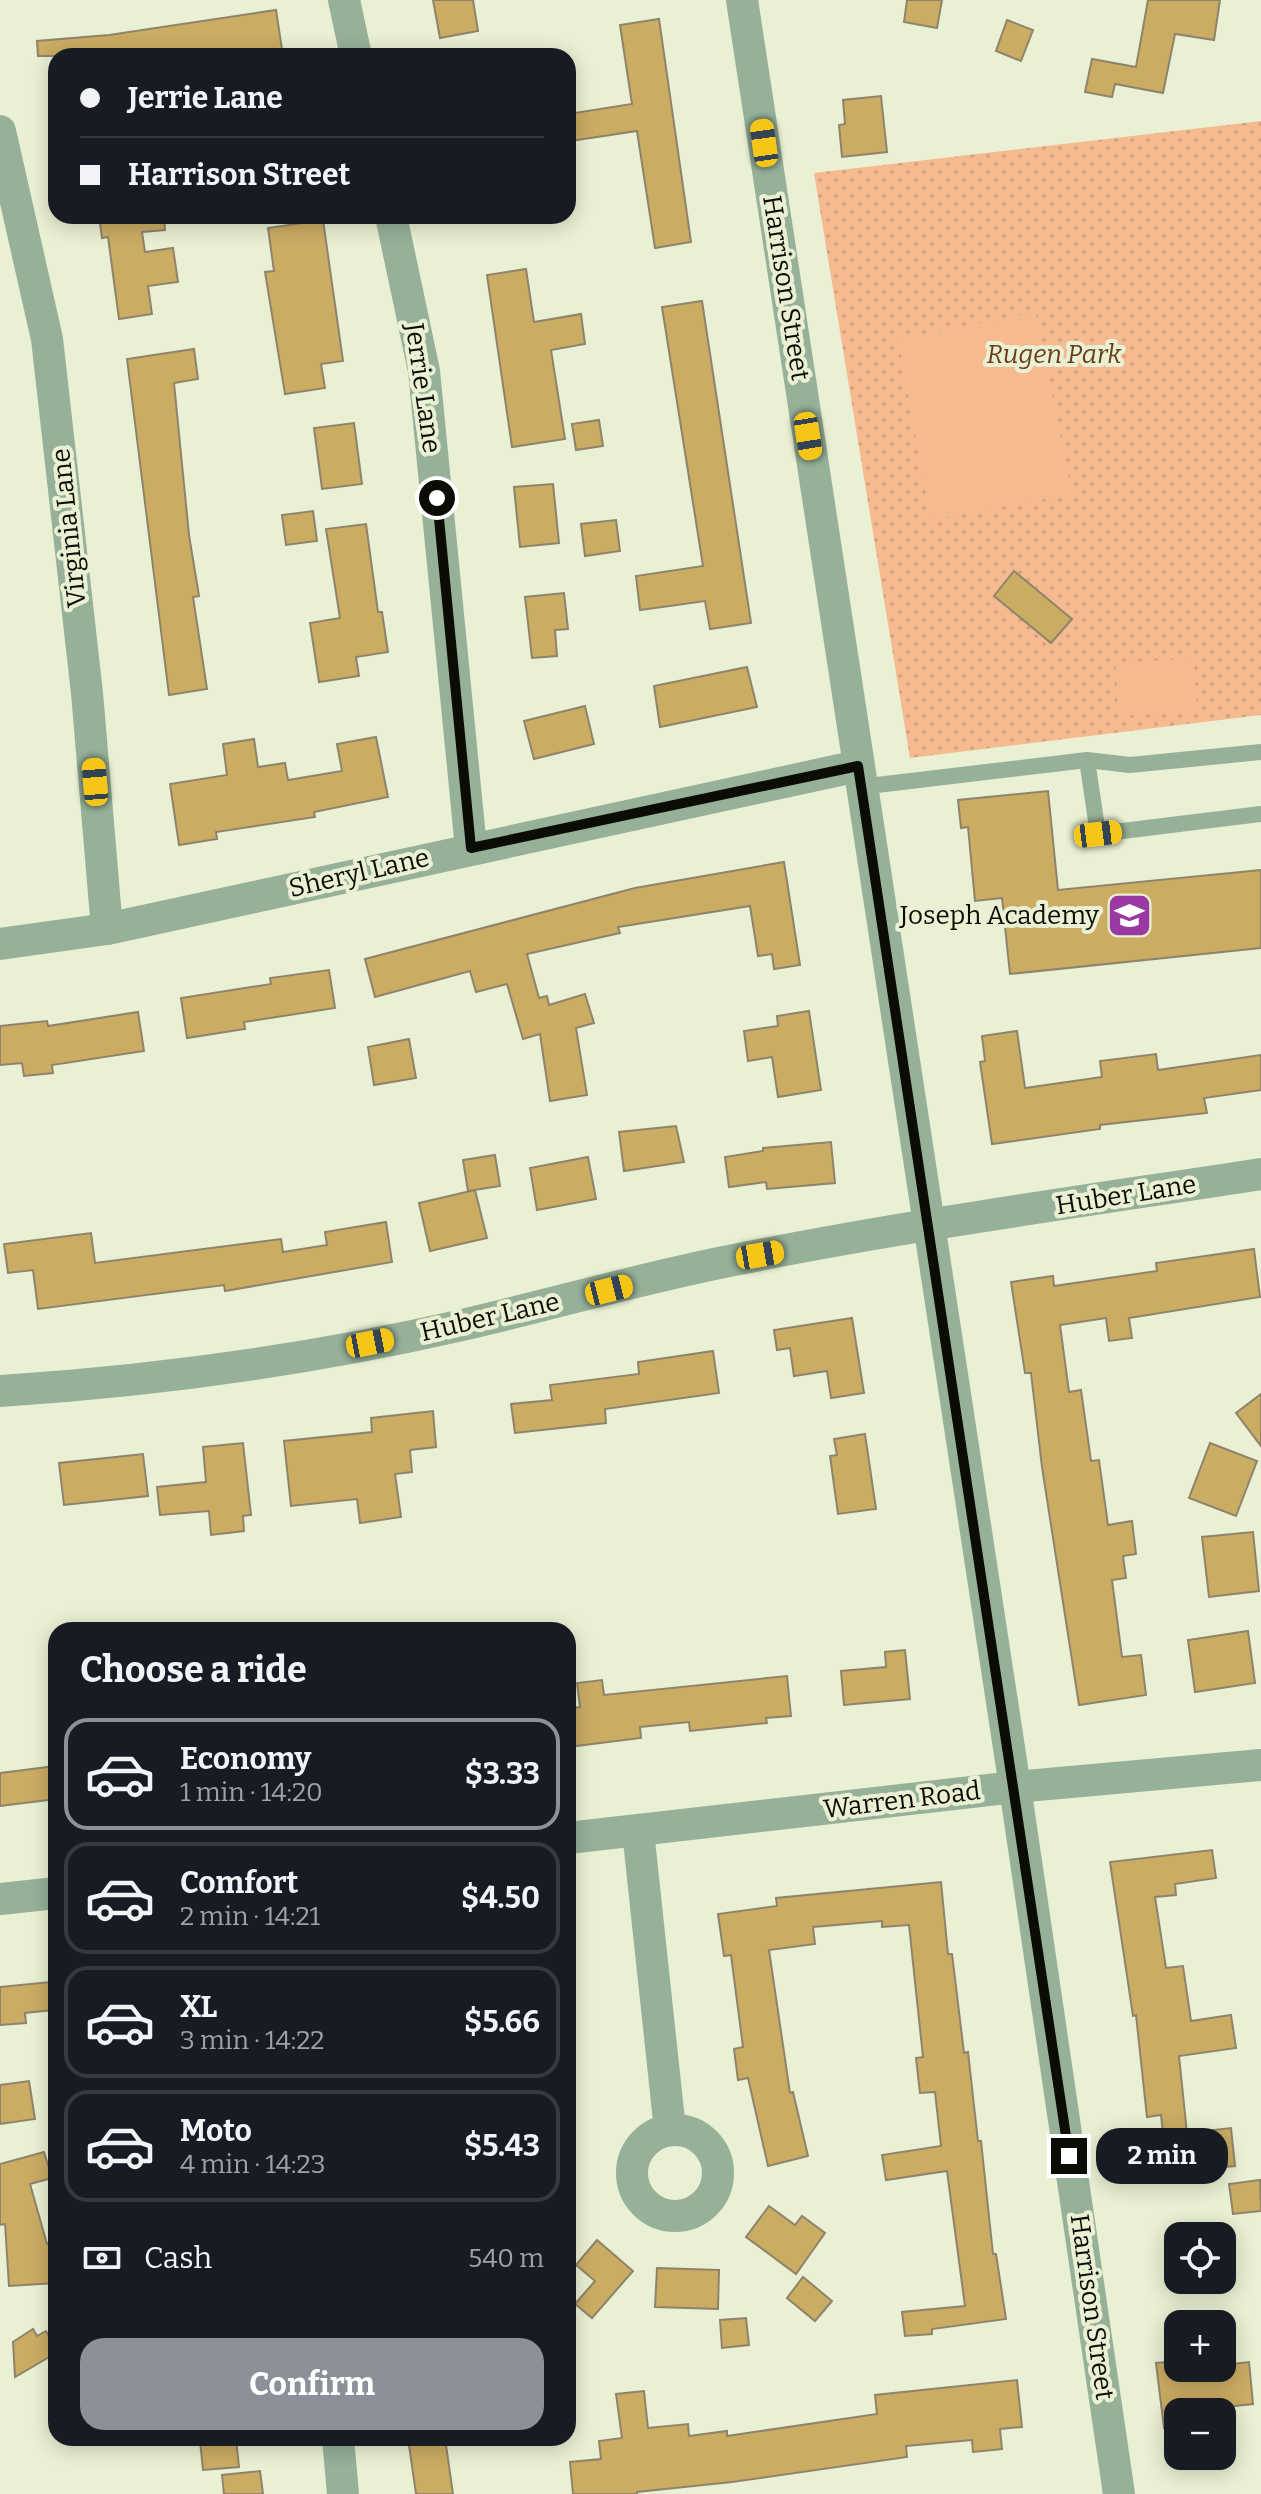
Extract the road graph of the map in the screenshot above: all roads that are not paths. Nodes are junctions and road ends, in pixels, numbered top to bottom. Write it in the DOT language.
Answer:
graph roads {
  1 [pos="344,0"];
  2 [pos="742,0"];
  3 [pos="354,48"];
  4 [pos="0,131"];
  5 [pos="393,224"];
  6 [pos="1261,752"];
  7 [pos="1087,760"];
  8 [pos="859,776"];
  9 [pos="1261,814"];
  10 [pos="471,848"];
  11 [pos="107,929"];
  12 [pos="0,944"];
  13 [pos="1261,1174"];
  14 [pos="928,1225"];
  15 [pos="0,1391"];
  16 [pos="1261,1765"];
  17 [pos="1015,1787"];
  18 [pos="638,1831"];
  19 [pos="576,1837"];
  20 [pos="48,1894"];
  21 [pos="0,1899"];
  22 [pos="670,2130"];
  23 [pos="339,2446"];
  24 [pos="343,2494"];
  25 [pos="1119,2494"];
  1 -- 3 [label="street"];
  2 -- 8 [label="street, Harrison Street"];
  4 -- 11 [label="street, Virginia Lane"];
  5 -- 10 [label="street, Jerrie Lane"];
  6 -- 7 [label="lane"];
  7 -- 8 [label="lane"];
  7 -- 9 [label="lane"];
  8 -- 10 [label="street, Sheryl Lane"];
  8 -- 14 [label="street, Harrison Street"];
  10 -- 11 [label="street, Sheryl Lane"];
  11 -- 12 [label="street, Sheryl Lane"];
  13 -- 14 [label="street, Huber Lane"];
  14 -- 15 [label="street, Huber Lane"];
  14 -- 17 [label="street, Harrison Street"];
  16 -- 17 [label="street, Warren Road"];
  17 -- 18 [label="street, Warren Road"];
  17 -- 25 [label="street, Harrison Street"];
  18 -- 19 [label="street, Warren Road"];
  18 -- 22 [label="street"];
  20 -- 21 [label="street"];
  23 -- 24 [label="street"];
}
